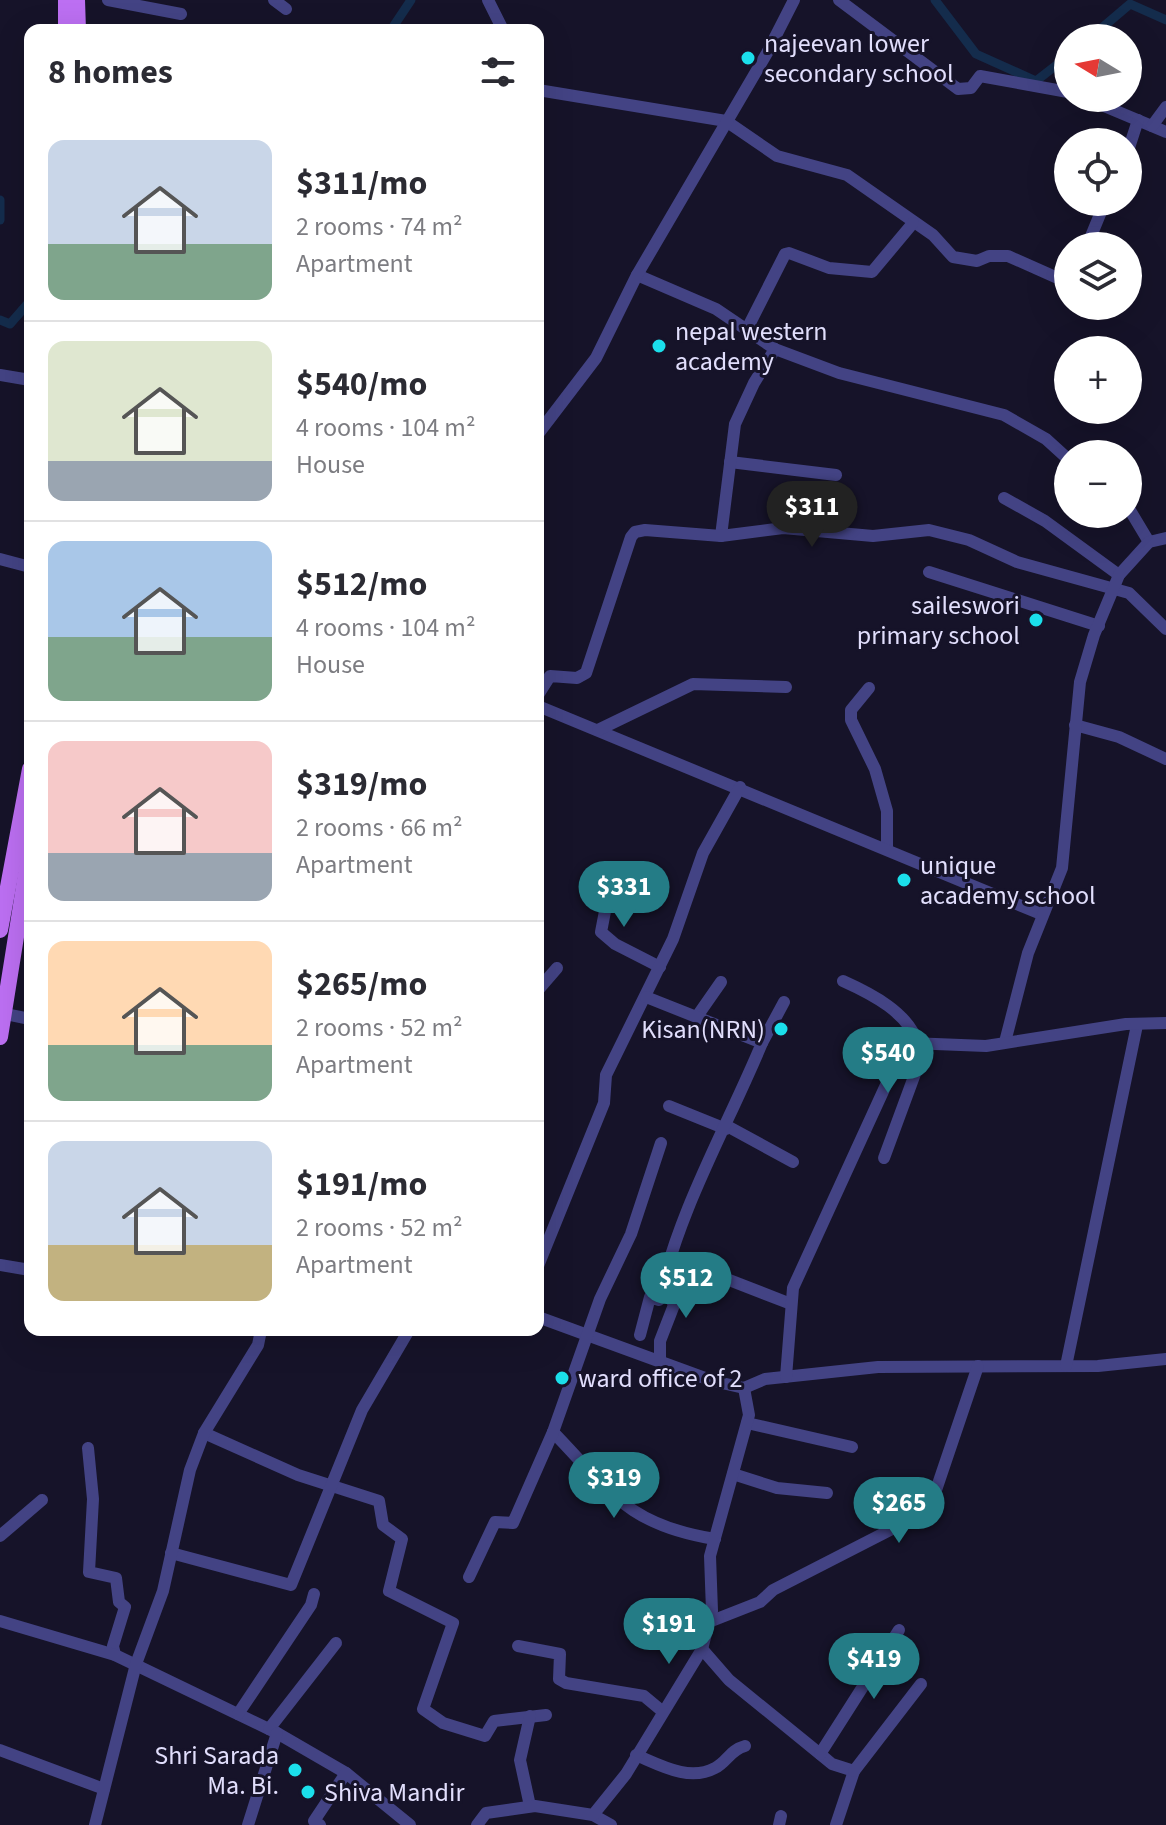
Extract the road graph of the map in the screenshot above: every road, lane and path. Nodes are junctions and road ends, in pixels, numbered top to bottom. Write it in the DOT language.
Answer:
graph roads {
  1 [pos="66,0"];
  2 [pos="77,0"];
  3 [pos="108,0"];
  4 [pos="274,0"];
  5 [pos="488,0"];
  6 [pos="794,0"];
  7 [pos="839,0"];
  8 [pos="286,9"];
  9 [pos="181,14"];
  10 [pos="66,24"];
  11 [pos="78,24"];
  12 [pos="500,24"];
  13 [pos="1054,89"];
  14 [pos="544,91"];
  15 [pos="1166,107"];
  16 [pos="1119,112"];
  17 [pos="1138,120"];
  18 [pos="726,121"];
  19 [pos="1152,126"];
  20 [pos="1135,128"];
  21 [pos="1166,132"];
  22 [pos="913,223"];
  23 [pos="637,275"];
  24 [pos="1054,276"];
  25 [pos="747,329"];
  26 [pos="775,349"];
  27 [pos="0,375"];
  28 [pos="24,379"];
  29 [pos="544,426"];
  30 [pos="1054,446"];
  31 [pos="730,462"];
  32 [pos="836,475"];
  33 [pos="1004,498"];
  34 [pos="1141,528"];
  35 [pos="721,536"];
  36 [pos="1166,538"];
  37 [pos="1149,542"];
  38 [pos="0,559"];
  39 [pos="24,565"];
  40 [pos="929,572"];
  41 [pos="1119,575"];
  42 [pos="1111,590"];
  43 [pos="1099,626"];
  44 [pos="1166,629"];
  45 [pos="786,687"];
  46 [pos="869,688"];
  47 [pos="544,693"];
  48 [pos="544,709"];
  49 [pos="1075,725"];
  50 [pos="598,730"];
  51 [pos="1166,759"];
  52 [pos="740,787"];
  53 [pos="24,803"];
  54 [pos="887,849"];
  55 [pos="12,872"];
  56 [pos="611,880"];
  57 [pos="1041,914"];
  58 [pos="0,930"];
  59 [pos="660,967"];
  60 [pos="557,968"];
  61 [pos="544,980"];
  62 [pos="843,981"];
  63 [pos="721,982"];
  64 [pos="646,997"];
  65 [pos="784,1002"];
  66 [pos="2,1014"];
  67 [pos="698,1015"];
  68 [pos="24,1018"];
  69 [pos="1166,1023"];
  70 [pos="1137,1025"];
  71 [pos="0,1037"];
  72 [pos="1005,1042"];
  73 [pos="762,1043"];
  74 [pos="922,1044"];
  75 [pos="669,1106"];
  76 [pos="726,1128"];
  77 [pos="661,1143"];
  78 [pos="884,1158"];
  79 [pos="793,1162"];
  80 [pos="544,1251"];
  81 [pos="670,1257"];
  82 [pos="0,1265"];
  83 [pos="24,1269"];
  84 [pos="664,1282"];
  85 [pos="791,1304"];
  86 [pos="544,1319"];
  87 [pos="640,1335"];
  88 [pos="260,1336"];
  89 [pos="405,1336"];
  90 [pos="587,1337"];
  91 [pos="1166,1359"];
  92 [pos="660,1362"];
  93 [pos="978,1366"];
  94 [pos="1066,1366"];
  95 [pos="786,1377"];
  96 [pos="744,1388"];
  97 [pos="747,1423"];
  98 [pos="553,1432"];
  99 [pos="204,1433"];
  100 [pos="852,1447"];
  101 [pos="88,1448"];
  102 [pos="733,1474"];
  103 [pos="333,1484"];
  104 [pos="827,1493"];
  105 [pos="42,1500"];
  106 [pos="0,1536"];
  107 [pos="715,1539"];
  108 [pos="171,1553"];
  109 [pos="469,1577"];
  110 [pos="314,1594"];
  111 [pos="0,1621"];
  112 [pos="709,1622"];
  113 [pos="899,1630"];
  114 [pos="336,1643"];
  115 [pos="518,1646"];
  116 [pos="702,1649"];
  117 [pos="115,1655"];
  118 [pos="136,1664"];
  119 [pos="921,1684"];
  120 [pos="662,1711"];
  121 [pos="238,1714"];
  122 [pos="546,1715"];
  123 [pos="530,1716"];
  124 [pos="273,1731"];
  125 [pos="745,1746"];
  126 [pos="0,1750"];
  127 [pos="820,1754"];
  128 [pos="636,1755"];
  129 [pos="854,1771"];
  130 [pos="346,1773"];
  131 [pos="104,1789"];
  132 [pos="530,1806"];
  133 [pos="593,1815"];
  134 [pos="95,1825"];
  135 [pos="248,1825"];
  136 [pos="320,1825"];
  137 [pos="410,1825"];
  138 [pos="477,1825"];
  139 [pos="611,1825"];
  140 [pos="836,1825"];
  1 -- 10 [label="main road"];
  2 -- 11 [label="main road"];
  3 -- 9 [label="street"];
  4 -- 8 [label="street"];
  5 -- 12 [label="street"];
  6 -- 18 [label="street"];
  7 -- 13 [label="street"];
  14 -- 18 [label="street"];
  15 -- 19 [label="street"];
  16 -- 17 [label="street"];
  17 -- 19 [label="street"];
  17 -- 20 [label="street"];
  18 -- 22 [label="street"];
  18 -- 23 [label="street"];
  19 -- 21 [label="street"];
  22 -- 24 [label="street"];
  22 -- 25 [label="street"];
  23 -- 25 [label="street"];
  23 -- 29 [label="street"];
  25 -- 26 [label="street"];
  26 -- 30 [label="street"];
  26 -- 31 [label="street"];
  27 -- 28 [label="street"];
  31 -- 32 [label="street"];
  31 -- 35 [label="street"];
  33 -- 41 [label="street"];
  34 -- 37 [label="street"];
  35 -- 42 [label="street"];
  35 -- 47 [label="street"];
  36 -- 37 [label="street"];
  37 -- 41 [label="street"];
  38 -- 39 [label="street"];
  40 -- 43 [label="street"];
  41 -- 42 [label="street"];
  42 -- 43 [label="street"];
  42 -- 44 [label="street"];
  43 -- 49 [label="street"];
  45 -- 50 [label="street"];
  46 -- 54 [label="street"];
  48 -- 50 [label="street"];
  49 -- 51 [label="street"];
  49 -- 57 [label="street"];
  50 -- 52 [label="street"];
  52 -- 54 [label="street"];
  52 -- 59 [label="street"];
  53 -- 55 [label="main road"];
  54 -- 57 [label="street"];
  55 -- 58 [label="main road"];
  55 -- 66 [label="main road"];
  56 -- 59 [label="street"];
  57 -- 72 [label="street"];
  59 -- 64 [label="street"];
  60 -- 61 [label="street"];
  62 -- 74 [label="street"];
  63 -- 67 [label="street"];
  64 -- 67 [label="street"];
  64 -- 80 [label="street"];
  65 -- 73 [label="street"];
  66 -- 68 [label="street"];
  66 -- 71 [label="main road"];
  67 -- 73 [label="street"];
  69 -- 70 [label="street"];
  70 -- 72 [label="street"];
  70 -- 94 [label="street"];
  72 -- 74 [label="street"];
  73 -- 76 [label="street"];
  74 -- 78 [label="street"];
  74 -- 85 [label="street"];
  75 -- 76 [label="street"];
  76 -- 79 [label="street"];
  76 -- 81 [label="street"];
  77 -- 90 [label="street"];
  81 -- 84 [label="street"];
  81 -- 85 [label="street"];
  82 -- 83 [label="street"];
  84 -- 87 [label="street"];
  84 -- 92 [label="street"];
  85 -- 95 [label="street"];
  86 -- 90 [label="street"];
  88 -- 99 [label="street"];
  89 -- 103 [label="street"];
  90 -- 92 [label="street"];
  90 -- 98 [label="street"];
  91 -- 94 [label="street"];
  92 -- 96 [label="street"];
  93 -- 94 [label="street"];
  93 -- 95 [label="street"];
  93 -- 112 [label="street"];
  95 -- 96 [label="street"];
  96 -- 97 [label="street"];
  97 -- 100 [label="street"];
  97 -- 102 [label="street"];
  98 -- 107 [label="street"];
  98 -- 109 [label="street"];
  99 -- 103 [label="street"];
  99 -- 108 [label="street"];
  101 -- 117 [label="street"];
  102 -- 104 [label="street"];
  102 -- 107 [label="street"];
  103 -- 108 [label="street"];
  103 -- 123 [label="street"];
  105 -- 106 [label="street"];
  107 -- 112 [label="street"];
  108 -- 118 [label="street"];
  110 -- 121 [label="street"];
  111 -- 117 [label="street"];
  112 -- 116 [label="street"];
  113 -- 127 [label="street"];
  114 -- 124 [label="street"];
  115 -- 120 [label="street"];
  116 -- 120 [label="street"];
  116 -- 127 [label="street"];
  117 -- 118 [label="street"];
  118 -- 121 [label="street"];
  118 -- 131 [label="street"];
  119 -- 129 [label="street"];
  120 -- 128 [label="street"];
  121 -- 124 [label="street"];
  122 -- 123 [label="street"];
  123 -- 132 [label="street"];
  124 -- 130 [label="street"];
  124 -- 135 [label="street"];
  125 -- 128 [label="street"];
  126 -- 131 [label="street"];
  127 -- 129 [label="street"];
  128 -- 133 [label="street"];
  129 -- 140 [label="street"];
  130 -- 136 [label="street"];
  130 -- 137 [label="street"];
  131 -- 134 [label="street"];
  132 -- 133 [label="street"];
  132 -- 138 [label="street"];
  133 -- 139 [label="street"];
}
